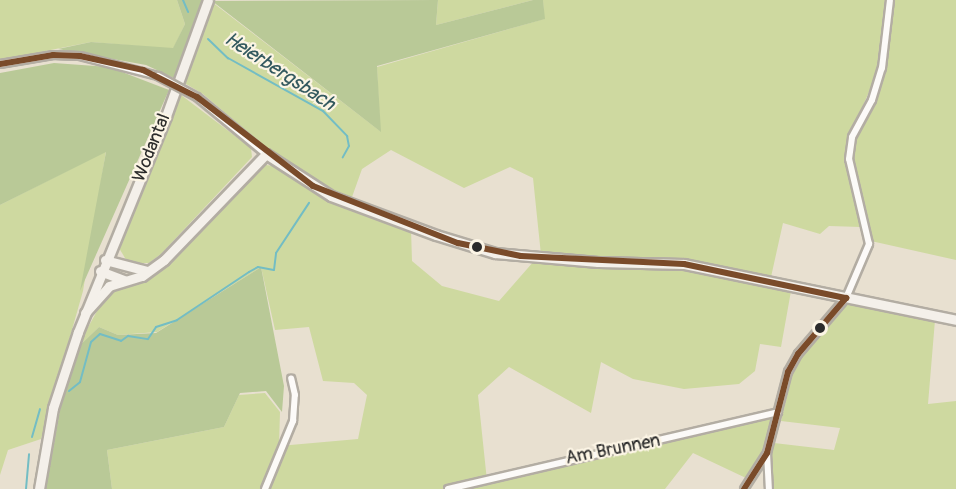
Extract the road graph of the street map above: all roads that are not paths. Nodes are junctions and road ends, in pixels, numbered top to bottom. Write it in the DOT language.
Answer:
graph roads {
  1 [pos="208,0"];
  2 [pos="890,0"];
  3 [pos="0,64"];
  4 [pos="266,154"];
  5 [pos="105,260"];
  6 [pos="100,271"];
  7 [pos="147,271"];
  8 [pos="124,280"];
  9 [pos="846,298"];
  10 [pos="85,314"];
  11 [pos="956,320"];
  12 [pos="291,378"];
  13 [pos="778,412"];
  14 [pos="767,453"];
  15 [pos="39,489"];
  16 [pos="265,489"];
  17 [pos="448,489"];
  18 [pos="744,489"];
  19 [pos="769,489"];
  1 -- 5 [label="street, Wodantal"];
  2 -- 9 [label="street"];
  3 -- 4 [label="street, bridge"];
  4 -- 7 [label="street, Wodantal"];
  4 -- 9 [label="street"];
  5 -- 6 [label="street, Wodantal"];
  5 -- 7 [label="street"];
  6 -- 8 [label="street"];
  6 -- 10 [label="street, Wodantal"];
  7 -- 8 [label="street, Wodantal"];
  8 -- 10 [label="street, Wodantal"];
  9 -- 11 [label="street"];
  9 -- 13 [label="street"];
  10 -- 15 [label="street, Wodantal"];
  12 -- 16 [label="street"];
  13 -- 14 [label="street"];
  13 -- 17 [label="street, Am Brunnen"];
  14 -- 18 [label="street"];
  14 -- 19 [label="street"];
}
